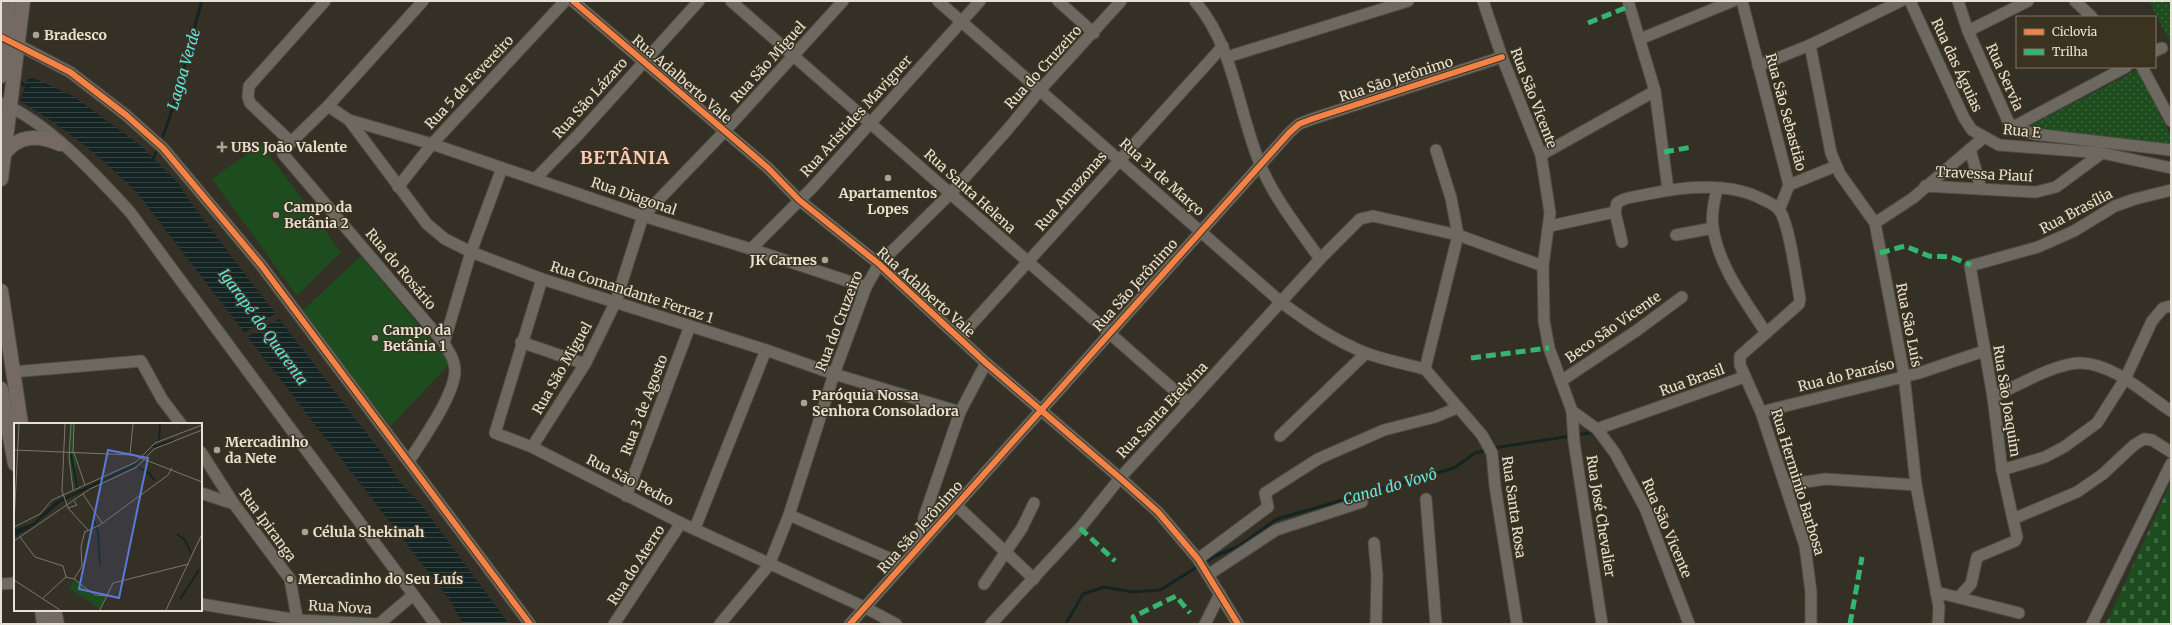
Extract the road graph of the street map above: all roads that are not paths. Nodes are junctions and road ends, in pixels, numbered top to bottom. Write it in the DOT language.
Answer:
graph roads {
  1 [pos="9,1"];
  2 [pos="23,1"];
  3 [pos="326,1"];
  4 [pos="423,1"];
  5 [pos="565,1"];
  6 [pos="573,1"];
  7 [pos="698,1"];
  8 [pos="731,1"];
  9 [pos="843,1"];
  10 [pos="938,1"];
  11 [pos="980,1"];
  12 [pos="1058,1"];
  13 [pos="1121,1"];
  14 [pos="1194,1"];
  15 [pos="1408,1"];
  16 [pos="1483,1"];
  17 [pos="1628,1"];
  18 [pos="1733,1"];
  19 [pos="1742,1"];
  20 [pos="1901,1"];
  21 [pos="1910,1"];
  22 [pos="1958,1"];
  23 [pos="2028,1"];
  24 [pos="2075,1"];
  25 [pos="2091,16"];
  26 [pos="962,22"];
  27 [pos="1968,31"];
  28 [pos="1094,33"];
  29 [pos="1640,39"];
  30 [pos="7,40"];
  31 [pos="1810,45"];
  32 [pos="1225,52"];
  33 [pos="793,57"];
  34 [pos="1502,57"];
  35 [pos="644,60"];
  36 [pos="1758,66"];
  37 [pos="6,68"];
  38 [pos="2124,68"];
  39 [pos="2143,68"];
  40 [pos="1040,90"];
  41 [pos="1654,91"];
  42 [pos="7,103"];
  43 [pos="328,106"];
  44 [pos="349,120"];
  45 [pos="2171,121"];
  46 [pos="871,123"];
  47 [pos="2013,127"];
  48 [pos="724,132"];
  49 [pos="1983,138"];
  50 [pos="291,142"];
  51 [pos="60,144"];
  52 [pos="432,144"];
  53 [pos="1970,149"];
  54 [pos="1436,150"];
  55 [pos="2171,150"];
  56 [pos="2102,153"];
  57 [pos="4,154"];
  58 [pos="1541,155"];
  59 [pos="1119,159"];
  60 [pos="1260,164"];
  61 [pos="1836,166"];
  62 [pos="502,168"];
  63 [pos="2171,168"];
  64 [pos="536,178"];
  65 [pos="1,179"];
  66 [pos="1789,185"];
  67 [pos="1925,186"];
  68 [pos="398,187"];
  69 [pos="1717,189"];
  70 [pos="1982,189"];
  71 [pos="1668,190"];
  72 [pos="2171,190"];
  73 [pos="950,193"];
  74 [pos="799,200"];
  75 [pos="1779,210"];
  76 [pos="1615,212"];
  77 [pos="643,216"];
  78 [pos="1875,223"];
  79 [pos="1550,226"];
  80 [pos="1713,228"];
  81 [pos="1200,231"];
  82 [pos="1458,235"];
  83 [pos="1676,235"];
  84 [pos="1622,242"];
  85 [pos="751,249"];
  86 [pos="471,252"];
  87 [pos="1320,259"];
  88 [pos="1028,262"];
  89 [pos="879,264"];
  90 [pos="1971,265"];
  91 [pos="1543,266"];
  92 [pos="542,279"];
  93 [pos="866,287"];
  94 [pos="1,291"];
  95 [pos="1682,297"];
  96 [pos="616,301"];
  97 [pos="1282,302"];
  98 [pos="2171,306"];
  99 [pos="690,326"];
  100 [pos="1110,332"];
  101 [pos="1766,333"];
  102 [pos="959,338"];
  103 [pos="521,342"];
  104 [pos="444,343"];
  105 [pos="766,350"];
  106 [pos="1984,351"];
  107 [pos="1366,353"];
  108 [pos="585,364"];
  109 [pos="986,364"];
  110 [pos="1425,369"];
  111 [pos="12,372"];
  112 [pos="834,374"];
  113 [pos="1904,375"];
  114 [pos="1744,377"];
  115 [pos="2124,380"];
  116 [pos="1561,381"];
  117 [pos="1,389"];
  118 [pos="1993,397"];
  119 [pos="1189,403"];
  120 [pos="1456,408"];
  121 [pos="1041,411"];
  122 [pos="1572,411"];
  123 [pos="2171,411"];
  124 [pos="960,412"];
  125 [pos="1761,412"];
  126 [pos="21,423"];
  127 [pos="180,423"];
  128 [pos="1599,432"];
  129 [pos="1280,436"];
  130 [pos="532,447"];
  131 [pos="2171,452"];
  132 [pos="202,454"];
  133 [pos="14,459"];
  134 [pos="409,461"];
  135 [pos="2171,464"];
  136 [pos="2002,470"];
  137 [pos="1120,478"];
  138 [pos="1785,485"];
  139 [pos="1916,485"];
  140 [pos="202,493"];
  141 [pos="626,496"];
  142 [pos="1426,499"];
  143 [pos="1362,502"];
  144 [pos="1034,503"];
  145 [pos="234,504"];
  146 [pos="957,506"];
  147 [pos="789,515"];
  148 [pos="2013,519"];
  149 [pos="681,523"];
  150 [pos="695,528"];
  151 [pos="1374,543"];
  152 [pos="921,544"];
  153 [pos="1006,552"];
  154 [pos="903,564"];
  155 [pos="769,565"];
  156 [pos="1202,566"];
  157 [pos="1034,579"];
  158 [pos="14,583"];
  159 [pos="1,584"];
  160 [pos="984,584"];
  161 [pos="1936,592"];
  162 [pos="1220,594"];
  163 [pos="413,595"];
  164 [pos="1959,597"];
  165 [pos="202,604"];
  166 [pos="864,607"];
  167 [pos="42,611"];
  168 [pos="54,611"];
  169 [pos="2020,613"];
  170 [pos="298,622"];
  171 [pos="44,624"];
  172 [pos="56,624"];
  173 [pos="379,624"];
  174 [pos="435,624"];
  175 [pos="530,624"];
  176 [pos="614,624"];
  177 [pos="720,624"];
  178 [pos="850,624"];
  179 [pos="896,624"];
  180 [pos="991,624"];
  181 [pos="1205,624"];
  182 [pos="1238,624"];
  183 [pos="1376,624"];
  184 [pos="1436,624"];
  185 [pos="1517,624"];
  186 [pos="1602,624"];
  187 [pos="1689,624"];
  188 [pos="1811,624"];
  189 [pos="1938,624"];
  190 [pos="2092,624"];
  1 -- 30 [label="main road"];
  2 -- 30 [label="main road"];
  3 -- 50 [label="street"];
  4 -- 43 [label="street"];
  5 -- 52 [label="street, Rua 5 de Fevereiro"];
  6 -- 35 [label="street, Rua Adalberto Vale"];
  7 -- 35 [label="street, Rua São Lázaro"];
  8 -- 33 [label="street, Rua Santa Helena"];
  9 -- 33 [label="street, Rua São Miguel"];
  10 -- 26 [label="street, Rua 31 de Março"];
  11 -- 26 [label="street, Rua Aristides Mavigner"];
  12 -- 28 [label="street"];
  13 -- 28 [label="street, Rua do Cruzeiro"];
  14 -- 32 [label="street"];
  15 -- 32 [label="street, Rua Amazonas"];
  16 -- 34 [label="street, Rua São Vicente"];
  17 -- 29 [label="street"];
  18 -- 29 [label="street"];
  19 -- 36 [label="street, Rua São Sebastião"];
  20 -- 31 [label="street"];
  21 -- 49 [label="street, Rua das Águias"];
  22 -- 27 [label="street, Rua Servia"];
  23 -- 27 [label="street"];
  24 -- 25 [label="street"];
  26 -- 40 [label="street, Rua 31 de Março"];
  26 -- 46 [label="street, Rua Aristides Mavigner"];
  27 -- 47 [label="street, Rua Servia"];
  28 -- 40 [label="street, Rua do Cruzeiro"];
  29 -- 41 [label="street"];
  30 -- 37 [label="main road"];
  30 -- 134 [label="street"];
  31 -- 36 [label="street"];
  31 -- 61 [label="street, Rua São Luís"];
  32 -- 59 [label="street, Rua Amazonas"];
  32 -- 60 [label="street"];
  33 -- 46 [label="street, Rua Santa Helena"];
  33 -- 48 [label="street, Rua São Miguel"];
  34 -- 58 [label="street, Rua São Vicente"];
  34 -- 60 [label="street, Rua São Jerônimo"];
  35 -- 48 [label="street, Rua Adalberto Vale"];
  35 -- 64 [label="street, Rua São Lázaro"];
  36 -- 66 [label="street, Rua São Sebastião"];
  37 -- 42 [label="main road"];
  38 -- 47 [label="street"];
  39 -- 45 [label="street"];
  40 -- 59 [label="street, Rua 31 de Março"];
  40 -- 73 [label="street, Rua do Cruzeiro"];
  41 -- 58 [label="street"];
  41 -- 71 [label="street"];
  42 -- 51 [label="street"];
  42 -- 57 [label="main road"];
  43 -- 44 [label="street, Rua Diagonal"];
  43 -- 50 [label="street"];
  44 -- 52 [label="street, Rua Diagonal"];
  44 -- 68 [label="street, Rua Comandante Ferraz 1"];
  46 -- 73 [label="street, Rua Santa Helena"];
  46 -- 74 [label="street, Rua Aristides Mavigner"];
  47 -- 55 [label="street, Rua Servia"];
  48 -- 74 [label="street, Rua Adalberto Vale"];
  48 -- 77 [label="street, Rua São Miguel"];
  49 -- 53 [label="street, Rua E"];
  49 -- 56 [label="street, Rua E"];
  50 -- 104 [label="street, Rua do Rosário"];
  51 -- 57 [label="main road"];
  51 -- 163 [label="street"];
  52 -- 62 [label="street, Rua Diagonal"];
  52 -- 68 [label="street, Rua 5 de Fevereiro"];
  53 -- 67 [label="street, Rua E"];
  53 -- 70 [label="street"];
  54 -- 82 [label="street"];
  56 -- 63 [label="street, Rua E"];
  56 -- 70 [label="street, Travessa Piauí"];
  57 -- 65 [label="main road"];
  58 -- 79 [label="street, Rua São Vicente"];
  59 -- 81 [label="street, Rua 31 de Março"];
  59 -- 88 [label="street, Rua Amazonas"];
  60 -- 81 [label="street, Rua São Jerônimo"];
  60 -- 87 [label="street"];
  61 -- 66 [label="street"];
  61 -- 78 [label="street, Rua São Luís"];
  62 -- 64 [label="street, Rua Diagonal"];
  62 -- 86 [label="street, Rua do Rosário"];
  64 -- 77 [label="street, Rua Diagonal"];
  66 -- 75 [label="street, Rua São Sebastião"];
  67 -- 70 [label="street, Travessa Piauí"];
  67 -- 78 [label="street, Rua E"];
  68 -- 86 [label="street, Rua Comandante Ferraz 1"];
  69 -- 71 [label="street"];
  69 -- 75 [label="street"];
  69 -- 80 [label="street"];
  71 -- 76 [label="street"];
  72 -- 90 [label="street, Rua Brasília"];
  73 -- 88 [label="street, Rua Santa Helena"];
  73 -- 89 [label="street, Rua do Cruzeiro"];
  74 -- 85 [label="street, Rua Aristides Mavigner"];
  74 -- 89 [label="street, Rua Adalberto Vale"];
  75 -- 101 [label="street"];
  76 -- 79 [label="street"];
  76 -- 84 [label="street"];
  77 -- 85 [label="street, Rua Diagonal"];
  77 -- 96 [label="street, Rua São Miguel"];
  78 -- 113 [label="street, Rua São Luís"];
  79 -- 91 [label="street, Rua São Vicente"];
  80 -- 83 [label="street"];
  80 -- 101 [label="street"];
  81 -- 97 [label="street, Rua 31 de Março"];
  81 -- 100 [label="street, Rua São Jerônimo"];
  82 -- 87 [label="street, Rua Santa Etelvina"];
  82 -- 91 [label="street"];
  82 -- 110 [label="street"];
  85 -- 93 [label="street, Rua Diagonal"];
  86 -- 92 [label="street, Rua Comandante Ferraz 1"];
  86 -- 104 [label="street, Rua do Rosário"];
  87 -- 97 [label="street, Rua Santa Etelvina"];
  88 -- 100 [label="street, Rua Santa Helena"];
  88 -- 102 [label="street, Rua Amazonas"];
  89 -- 93 [label="street, Rua do Cruzeiro"];
  89 -- 102 [label="street, Rua Adalberto Vale"];
  90 -- 106 [label="street, Rua São Joaquim"];
  91 -- 116 [label="street, Rua São Vicente"];
  92 -- 96 [label="street, Rua Comandante Ferraz 1"];
  92 -- 103 [label="street, Rua São Pedro"];
  93 -- 112 [label="street, Rua do Cruzeiro"];
  94 -- 111 [label="main road"];
  95 -- 116 [label="street, Beco São Vicente"];
  96 -- 99 [label="street, Rua Comandante Ferraz 1"];
  96 -- 108 [label="street, Rua São Miguel"];
  97 -- 107 [label="street, Rua 31 de Março"];
  97 -- 119 [label="street, Rua Santa Etelvina"];
  98 -- 115 [label="street"];
  99 -- 105 [label="street, Rua Comandante Ferraz 1"];
  99 -- 141 [label="street, Rua 3 de Agosto"];
  100 -- 119 [label="street, Rua Santa Helena"];
  100 -- 121 [label="street, Rua São Jerônimo"];
  101 -- 114 [label="street, Rua Brasil"];
  102 -- 109 [label="street, Rua Adalberto Vale"];
  103 -- 108 [label="street"];
  103 -- 130 [label="street, Rua São Pedro"];
  104 -- 134 [label="street, Rua do Rosário"];
  105 -- 112 [label="street, Rua Comandante Ferraz 1"];
  105 -- 150 [label="street"];
  106 -- 113 [label="street, Rua do Paraíso"];
  106 -- 118 [label="street, Rua São Joaquim"];
  107 -- 110 [label="street, Rua 31 de Março"];
  107 -- 129 [label="street"];
  108 -- 130 [label="street, Rua São Miguel"];
  109 -- 121 [label="street, Rua Adalberto Vale"];
  109 -- 124 [label="street"];
  110 -- 120 [label="street, Rua Santa Rosa"];
  111 -- 126 [label="main road"];
  111 -- 127 [label="street"];
  112 -- 124 [label="street, Rua Comandante Ferraz 1"];
  112 -- 147 [label="street, Rua do Cruzeiro"];
  113 -- 125 [label="street, Rua do Paraíso"];
  113 -- 139 [label="street, Rua São Luís"];
  114 -- 125 [label="street, Rua Herminio Barbosa"];
  114 -- 128 [label="street, Rua Brasil"];
  115 -- 118 [label="street"];
  115 -- 123 [label="street"];
  115 -- 136 [label="street"];
  116 -- 122 [label="street, Rua São Vicente"];
  117 -- 133 [label="main road"];
  118 -- 136 [label="street, Rua São Joaquim"];
  119 -- 137 [label="street, Rua Santa Etelvina"];
  120 -- 156 [label="street"];
  120 -- 185 [label="street, Rua Santa Rosa"];
  121 -- 137 [label="street, Rua Adalberto Vale"];
  121 -- 146 [label="street, Rua São Jerônimo"];
  122 -- 128 [label="street, Rua São Vicente"];
  122 -- 186 [label="street, Rua José Chevalier"];
  124 -- 152 [label="street"];
  125 -- 138 [label="street, Rua Herminio Barbosa"];
  128 -- 187 [label="street, Rua São Vicente"];
  130 -- 141 [label="street, Rua São Pedro"];
  131 -- 148 [label="street"];
  132 -- 145 [label="street, Rua Ipiranga"];
  134 -- 175 [label="street"];
  135 -- 190 [label="street"];
  136 -- 148 [label="street, Rua São Joaquim"];
  137 -- 156 [label="street, Rua Adalberto Vale"];
  137 -- 157 [label="street, Rua Santa Etelvina"];
  138 -- 139 [label="street"];
  138 -- 188 [label="street, Rua Herminio Barbosa"];
  139 -- 161 [label="street, Rua São Luís"];
  140 -- 145 [label="street"];
  141 -- 149 [label="street, Rua São Pedro"];
  142 -- 184 [label="street"];
  143 -- 156 [label="street"];
  144 -- 153 [label="street"];
  145 -- 170 [label="street, Rua Ipiranga"];
  146 -- 152 [label="street, Rua São Jerônimo"];
  146 -- 153 [label="street"];
  147 -- 154 [label="street"];
  147 -- 155 [label="street, Rua do Cruzeiro"];
  148 -- 164 [label="street, Rua São Joaquim"];
  149 -- 150 [label="street, Rua São Pedro"];
  149 -- 176 [label="street, Rua do Aterro"];
  150 -- 155 [label="street, Rua São Pedro"];
  151 -- 183 [label="street"];
  152 -- 154 [label="street, Rua São Jerônimo"];
  153 -- 157 [label="street"];
  153 -- 160 [label="street"];
  154 -- 166 [label="street, Rua São Jerônimo"];
  155 -- 166 [label="street, Rua São Pedro"];
  155 -- 177 [label="street, Rua do Cruzeiro"];
  156 -- 162 [label="street, Rua Adalberto Vale"];
  157 -- 180 [label="street, Rua Santa Etelvina"];
  158 -- 159 [label="street"];
  161 -- 164 [label="street"];
  161 -- 189 [label="street, Rua São Luís"];
  162 -- 181 [label="street"];
  162 -- 182 [label="street, Rua Adalberto Vale"];
  163 -- 173 [label="street"];
  163 -- 174 [label="street"];
  164 -- 169 [label="street"];
  165 -- 170 [label="street, Rua Nova"];
  166 -- 178 [label="street, Rua São Jerônimo"];
  166 -- 179 [label="street, Rua São Pedro"];
  167 -- 171 [label="main road"];
  168 -- 172 [label="main road"];
  170 -- 173 [label="street, Rua Nova"];
}
